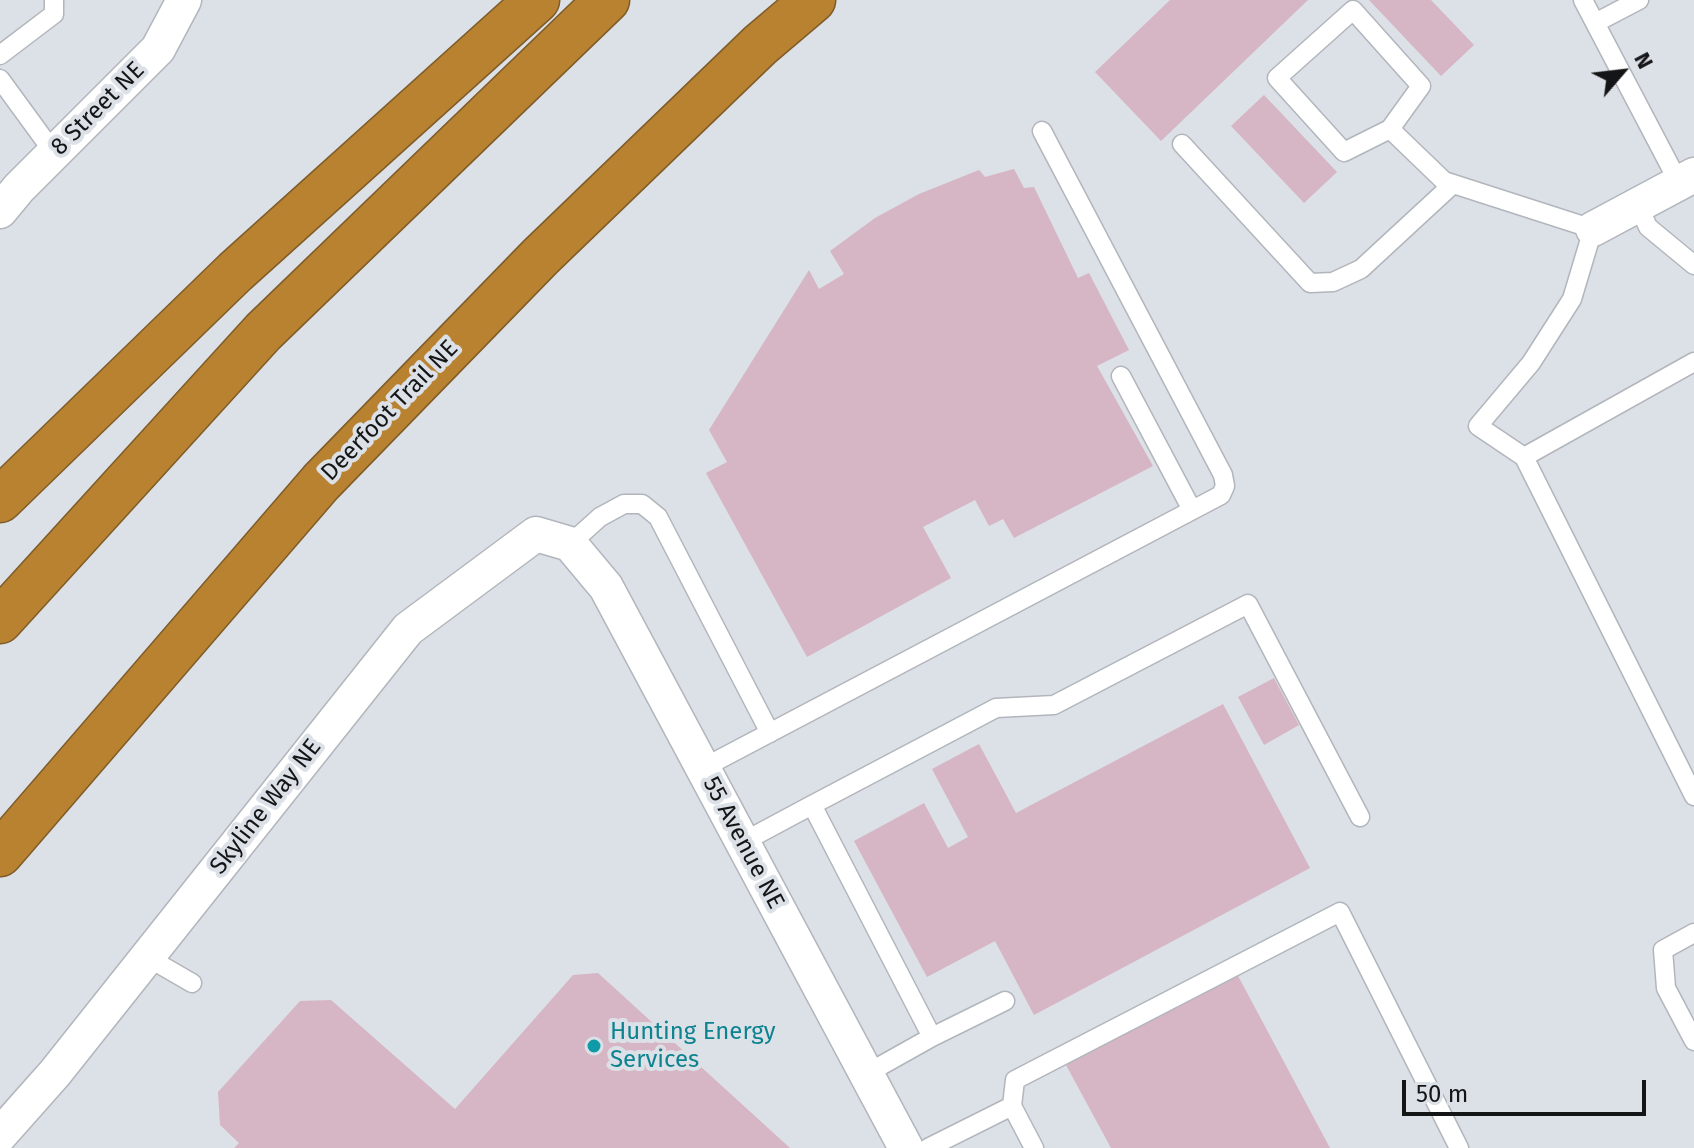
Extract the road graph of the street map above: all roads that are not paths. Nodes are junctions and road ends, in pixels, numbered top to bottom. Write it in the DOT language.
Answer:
graph roads {
  1 [pos="54,0"];
  2 [pos="184,0"];
  3 [pos="537,0"];
  4 [pos="607,0"];
  5 [pos="813,0"];
  6 [pos="1583,0"];
  7 [pos="1639,0"];
  8 [pos="1595,23"];
  9 [pos="0,55"];
  10 [pos="0,79"];
  11 [pos="1390,129"];
  12 [pos="1042,131"];
  13 [pos="1182,144"];
  14 [pos="54,153"];
  15 [pos="1687,179"];
  16 [pos="1453,184"];
  17 [pos="1638,205"];
  18 [pos="0,211"];
  19 [pos="1593,229"];
  20 [pos="1694,265"];
  21 [pos="1694,362"];
  22 [pos="1121,376"];
  23 [pos="1524,457"];
  24 [pos="0,500"];
  25 [pos="1192,510"];
  26 [pos="570,544"];
  27 [pos="0,621"];
  28 [pos="770,733"];
  29 [pos="703,768"];
  30 [pos="1694,796"];
  31 [pos="812,805"];
  32 [pos="1360,817"];
  33 [pos="743,842"];
  34 [pos="0,854"];
  35 [pos="1694,933"];
  36 [pos="147,957"];
  37 [pos="192,983"];
  38 [pos="1005,1001"];
  39 [pos="932,1037"];
  40 [pos="1694,1041"];
  41 [pos="866,1074"];
  42 [pos="1012,1106"];
  43 [pos="0,1135"];
  44 [pos="906,1148"];
  45 [pos="928,1148"];
  46 [pos="1034,1148"];
  47 [pos="1459,1148"];
  1 -- 9 [label="lane"];
  2 -- 14 [label="street, 8 Street NE"];
  3 -- 24 [label="highway"];
  4 -- 27 [label="highway"];
  5 -- 34 [label="highway, Deerfoot Trail NE"];
  6 -- 8 [label="lane"];
  7 -- 8 [label="lane"];
  8 -- 15 [label="lane"];
  10 -- 14 [label="lane"];
  11 -- 11 [label="lane"];
  11 -- 16 [label="lane"];
  12 -- 25 [label="lane"];
  13 -- 16 [label="lane"];
  14 -- 18 [label="street, 8 Street NE"];
  15 -- 17 [label="street"];
  16 -- 19 [label="lane"];
  17 -- 19 [label="street"];
  17 -- 20 [label="lane"];
  19 -- 23 [label="lane"];
  21 -- 23 [label="lane"];
  22 -- 25 [label="lane"];
  23 -- 30 [label="lane"];
  25 -- 28 [label="lane"];
  26 -- 28 [label="lane"];
  26 -- 29 [label="street, 55 Avenue NE"];
  26 -- 36 [label="street, Skyline Way NE"];
  28 -- 29 [label="lane"];
  29 -- 33 [label="street, 55 Avenue NE"];
  31 -- 32 [label="lane"];
  31 -- 33 [label="lane"];
  31 -- 39 [label="lane"];
  33 -- 41 [label="street, 55 Avenue NE"];
  35 -- 40 [label="lane"];
  36 -- 37 [label="lane"];
  36 -- 43 [label="street, Skyline Way NE"];
  38 -- 39 [label="lane"];
  39 -- 41 [label="lane"];
  41 -- 44 [label="street, 55 Avenue NE"];
  42 -- 45 [label="lane"];
  42 -- 46 [label="lane"];
  42 -- 47 [label="lane"];
}
